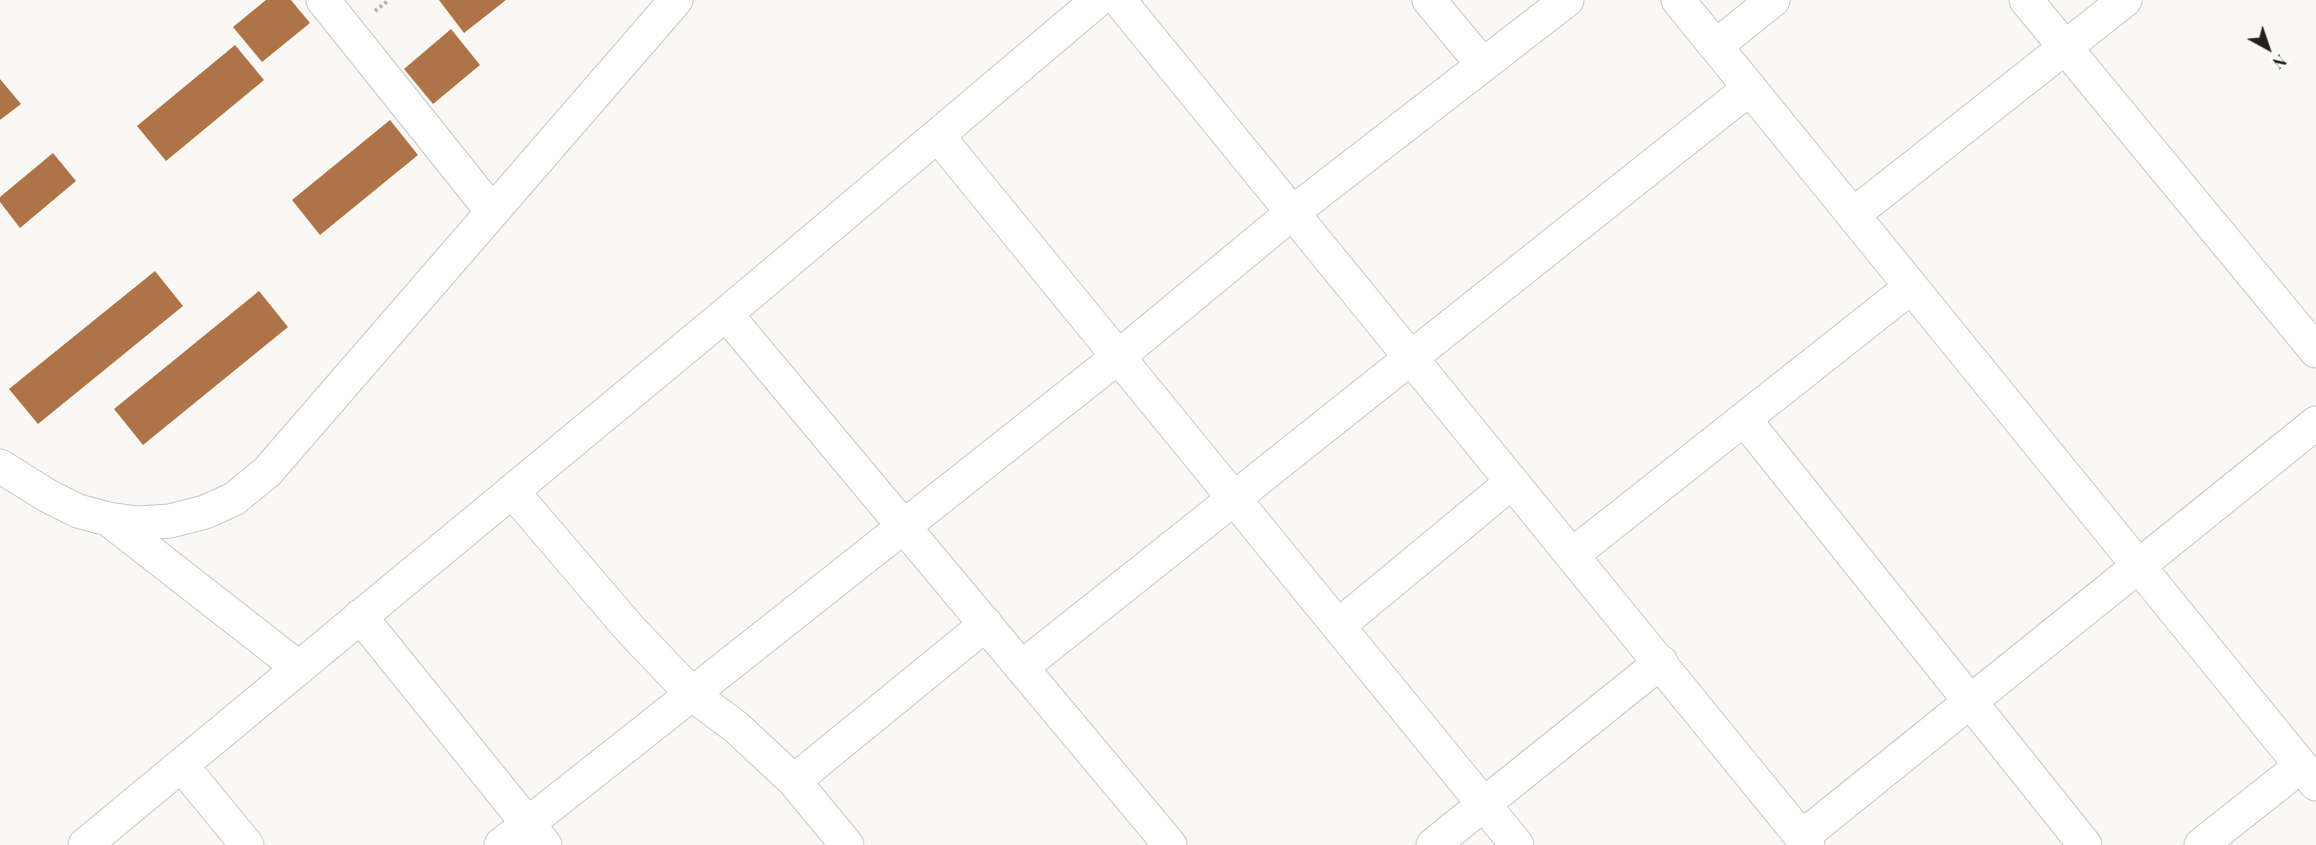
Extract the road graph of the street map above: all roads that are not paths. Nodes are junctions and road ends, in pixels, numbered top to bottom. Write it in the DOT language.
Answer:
graph roads {
  1 [pos="323,0"];
  2 [pos="676,0"];
  3 [pos="1098,0"];
  4 [pos="1119,0"];
  5 [pos="1430,0"];
  6 [pos="1567,0"];
  7 [pos="1678,0"];
  8 [pos="1773,0"];
  9 [pos="2026,0"];
  10 [pos="2125,0"];
  11 [pos="1716,46"];
  12 [pos="2066,46"];
  13 [pos="1483,65"];
  14 [pos="1750,88"];
  15 [pos="938,136"];
  16 [pos="491,210"];
  17 [pos="1292,213"];
  18 [pos="1854,214"];
  19 [pos="1911,287"];
  20 [pos="726,314"];
  21 [pos="2316,351"];
  22 [pos="1118,357"];
  23 [pos="1411,358"];
  24 [pos="1744,420"];
  25 [pos="2316,423"];
  26 [pos="0,465"];
  27 [pos="1512,482"];
  28 [pos="512,491"];
  29 [pos="1234,499"];
  30 [pos="108,519"];
  31 [pos="904,527"];
  32 [pos="1572,555"];
  33 [pos="2139,566"];
  34 [pos="360,616"];
  35 [pos="986,624"];
  36 [pos="1338,626"];
  37 [pos="1661,662"];
  38 [pos="1022,667"];
  39 [pos="299,668"];
  40 [pos="693,695"];
  41 [pos="1971,702"];
  42 [pos="182,766"];
  43 [pos="2309,775"];
  44 [pos="794,781"];
  45 [pos="1484,804"];
  46 [pos="537,834"];
  47 [pos="1805,841"];
  48 [pos="85,845"];
  49 [pos="247,845"];
  50 [pos="501,845"];
  51 [pos="847,845"];
  52 [pos="1170,845"];
  53 [pos="1433,845"];
  54 [pos="1517,845"];
  55 [pos="2085,845"];
  56 [pos="2201,845"];
  1 -- 16 [label="street"];
  2 -- 16 [label="street"];
  3 -- 15 [label="street"];
  4 -- 17 [label="street"];
  5 -- 13 [label="street"];
  6 -- 13 [label="street"];
  7 -- 11 [label="street"];
  8 -- 11 [label="street"];
  9 -- 12 [label="street"];
  10 -- 12 [label="street"];
  11 -- 14 [label="street"];
  12 -- 18 [label="street"];
  12 -- 21 [label="street"];
  13 -- 17 [label="street"];
  14 -- 18 [label="street"];
  14 -- 23 [label="street"];
  15 -- 20 [label="street"];
  15 -- 22 [label="street"];
  16 -- 30 [label="street"];
  17 -- 22 [label="street"];
  17 -- 23 [label="street"];
  18 -- 19 [label="street"];
  19 -- 24 [label="street"];
  19 -- 33 [label="street"];
  20 -- 28 [label="street"];
  20 -- 31 [label="street"];
  22 -- 29 [label="street"];
  22 -- 31 [label="street"];
  23 -- 27 [label="street"];
  23 -- 29 [label="street"];
  24 -- 32 [label="street"];
  24 -- 41 [label="street"];
  25 -- 33 [label="street"];
  26 -- 30 [label="street"];
  27 -- 32 [label="street"];
  27 -- 36 [label="street"];
  28 -- 34 [label="street"];
  28 -- 40 [label="street"];
  29 -- 36 [label="street"];
  29 -- 38 [label="street"];
  30 -- 39 [label="street"];
  31 -- 35 [label="street"];
  31 -- 40 [label="street"];
  32 -- 37 [label="street"];
  33 -- 41 [label="street"];
  33 -- 43 [label="street"];
  34 -- 39 [label="street"];
  34 -- 46 [label="street"];
  35 -- 38 [label="street"];
  35 -- 44 [label="street"];
  36 -- 45 [label="street"];
  37 -- 45 [label="street"];
  37 -- 47 [label="street"];
  38 -- 52 [label="street"];
  39 -- 42 [label="street"];
  40 -- 44 [label="street"];
  40 -- 46 [label="street"];
  41 -- 47 [label="street"];
  41 -- 55 [label="street"];
  42 -- 48 [label="street"];
  42 -- 49 [label="street"];
  43 -- 56 [label="street"];
  44 -- 51 [label="street"];
  45 -- 53 [label="street"];
  45 -- 54 [label="street"];
  46 -- 50 [label="street"];
}
